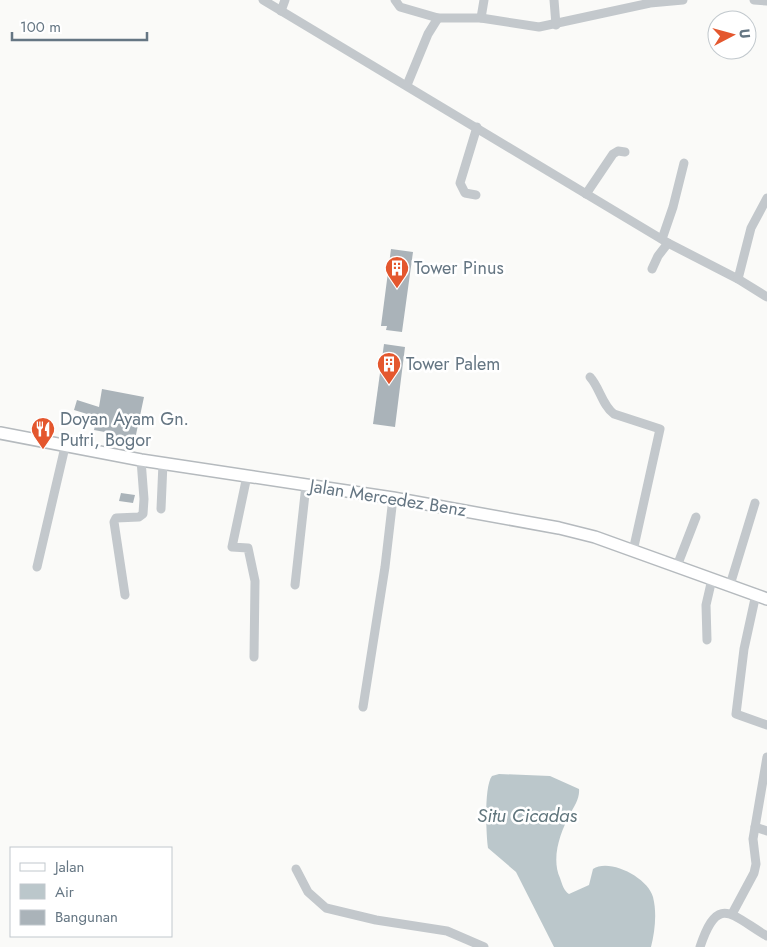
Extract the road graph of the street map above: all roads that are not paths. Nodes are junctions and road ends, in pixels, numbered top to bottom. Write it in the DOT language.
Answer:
graph roads {
  1 [pos="263,0"];
  2 [pos="285,0"];
  3 [pos="395,0"];
  4 [pos="484,0"];
  5 [pos="554,0"];
  6 [pos="683,0"];
  7 [pos="754,0"];
  8 [pos="767,1"];
  9 [pos="280,11"];
  10 [pos="438,18"];
  11 [pos="481,18"];
  12 [pos="556,25"];
  13 [pos="407,85"];
  14 [pos="477,127"];
  15 [pos="625,152"];
  16 [pos="684,164"];
  17 [pos="586,194"];
  18 [pos="476,195"];
  19 [pos="767,198"];
  20 [pos="665,241"];
  21 [pos="652,269"];
  22 [pos="738,279"];
  23 [pos="767,297"];
  24 [pos="590,377"];
  25 [pos="0,433"];
  26 [pos="65,446"];
  27 [pos="141,460"];
  28 [pos="163,463"];
  29 [pos="247,476"];
  30 [pos="306,485"];
  31 [pos="393,498"];
  32 [pos="144,499"];
  33 [pos="161,499"];
  34 [pos="755,503"];
  35 [pos="161,509"];
  36 [pos="696,517"];
  37 [pos="633,551"];
  38 [pos="677,566"];
  39 [pos="37,567"];
  40 [pos="712,579"];
  41 [pos="295,585"];
  42 [pos="730,585"];
  43 [pos="756,594"];
  44 [pos="125,595"];
  45 [pos="767,599"];
  46 [pos="707,640"];
  47 [pos="254,657"];
  48 [pos="363,707"];
  49 [pos="767,725"];
  50 [pos="767,757"];
  51 [pos="755,827"];
  52 [pos="767,831"];
  53 [pos="296,869"];
  54 [pos="732,914"];
  55 [pos="767,936"];
  56 [pos="484,947"];
  57 [pos="700,947"];
  1 -- 9 [label="street"];
  2 -- 9 [label="street"];
  3 -- 10 [label="street"];
  4 -- 11 [label="street"];
  5 -- 12 [label="street"];
  6 -- 12 [label="street"];
  7 -- 8 [label="street"];
  9 -- 13 [label="street"];
  10 -- 11 [label="street"];
  10 -- 13 [label="street"];
  11 -- 12 [label="street"];
  13 -- 14 [label="street"];
  14 -- 17 [label="street"];
  14 -- 18 [label="street"];
  15 -- 17 [label="street"];
  16 -- 20 [label="street"];
  17 -- 20 [label="street"];
  19 -- 22 [label="street"];
  20 -- 21 [label="street"];
  20 -- 22 [label="street"];
  22 -- 23 [label="street"];
  24 -- 37 [label="street"];
  25 -- 26 [label="main road, Jalan Mercedez Benz"];
  26 -- 27 [label="main road, Jalan Mercedez Benz"];
  26 -- 39 [label="street"];
  27 -- 28 [label="main road, Jalan Mercedez Benz"];
  27 -- 32 [label="street"];
  28 -- 29 [label="main road, Jalan Mercedez Benz"];
  28 -- 33 [label="street"];
  29 -- 30 [label="main road, Jalan Mercedez Benz"];
  29 -- 47 [label="street"];
  30 -- 31 [label="main road, Jalan Mercedez Benz"];
  30 -- 41 [label="street"];
  31 -- 37 [label="main road, Jalan Mercedez Benz"];
  31 -- 48 [label="street"];
  32 -- 33 [label="street"];
  32 -- 44 [label="street"];
  33 -- 35 [label="street"];
  34 -- 42 [label="street"];
  36 -- 38 [label="street"];
  37 -- 38 [label="main road, Jalan Mercedez Benz"];
  38 -- 40 [label="main road, Jalan Mercedez Benz"];
  40 -- 42 [label="main road, Jalan Mercedez Benz"];
  40 -- 46 [label="street"];
  42 -- 43 [label="main road, Jalan Mercedez Benz"];
  43 -- 45 [label="main road, Jalan Mercedez Benz"];
  43 -- 49 [label="street"];
  50 -- 51 [label="street"];
  51 -- 52 [label="street"];
  51 -- 54 [label="street"];
  53 -- 56 [label="street"];
  54 -- 55 [label="street"];
  54 -- 57 [label="street"];
}
